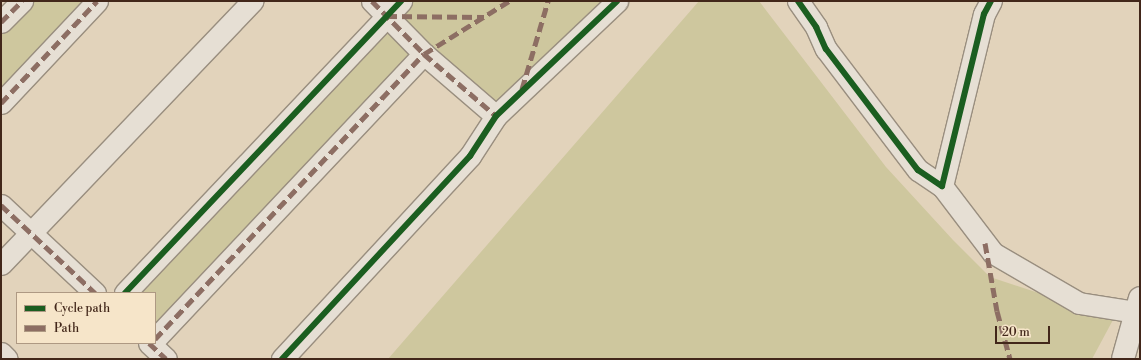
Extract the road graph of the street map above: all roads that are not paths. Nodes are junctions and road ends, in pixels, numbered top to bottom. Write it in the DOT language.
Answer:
graph roads {
  1 [pos="22,1"];
  2 [pos="97,1"];
  3 [pos="252,1"];
  4 [pos="372,1"];
  5 [pos="402,1"];
  6 [pos="617,1"];
  7 [pos="798,1"];
  8 [pos="991,1"];
  9 [pos="387,16"];
  10 [pos="1,22"];
  11 [pos="424,54"];
  12 [pos="1,103"];
  13 [pos="496,116"];
  14 [pos="942,186"];
  15 [pos="1,205"];
  16 [pos="30,234"];
  17 [pos="1,264"];
  18 [pos="94,292"];
  19 [pos="126,292"];
  20 [pos="1138,305"];
  21 [pos="156,337"];
  22 [pos="153,344"];
  23 [pos="1,353"];
  24 [pos="7,359"];
  25 [pos="166,359"];
  26 [pos="282,359"];
  27 [pos="1123,359"];
  1 -- 10 [label="street"];
  2 -- 12 [label="street"];
  3 -- 16 [label="street"];
  4 -- 9 [label="street"];
  5 -- 9 [label="street"];
  6 -- 13 [label="street"];
  7 -- 14 [label="street"];
  8 -- 14 [label="street"];
  9 -- 11 [label="street"];
  9 -- 19 [label="street"];
  11 -- 13 [label="street"];
  11 -- 21 [label="street"];
  13 -- 26 [label="street"];
  14 -- 20 [label="street"];
  15 -- 16 [label="street"];
  16 -- 17 [label="street"];
  16 -- 18 [label="street"];
  20 -- 27 [label="street"];
  22 -- 25 [label="street"];
  23 -- 24 [label="street"];
}
